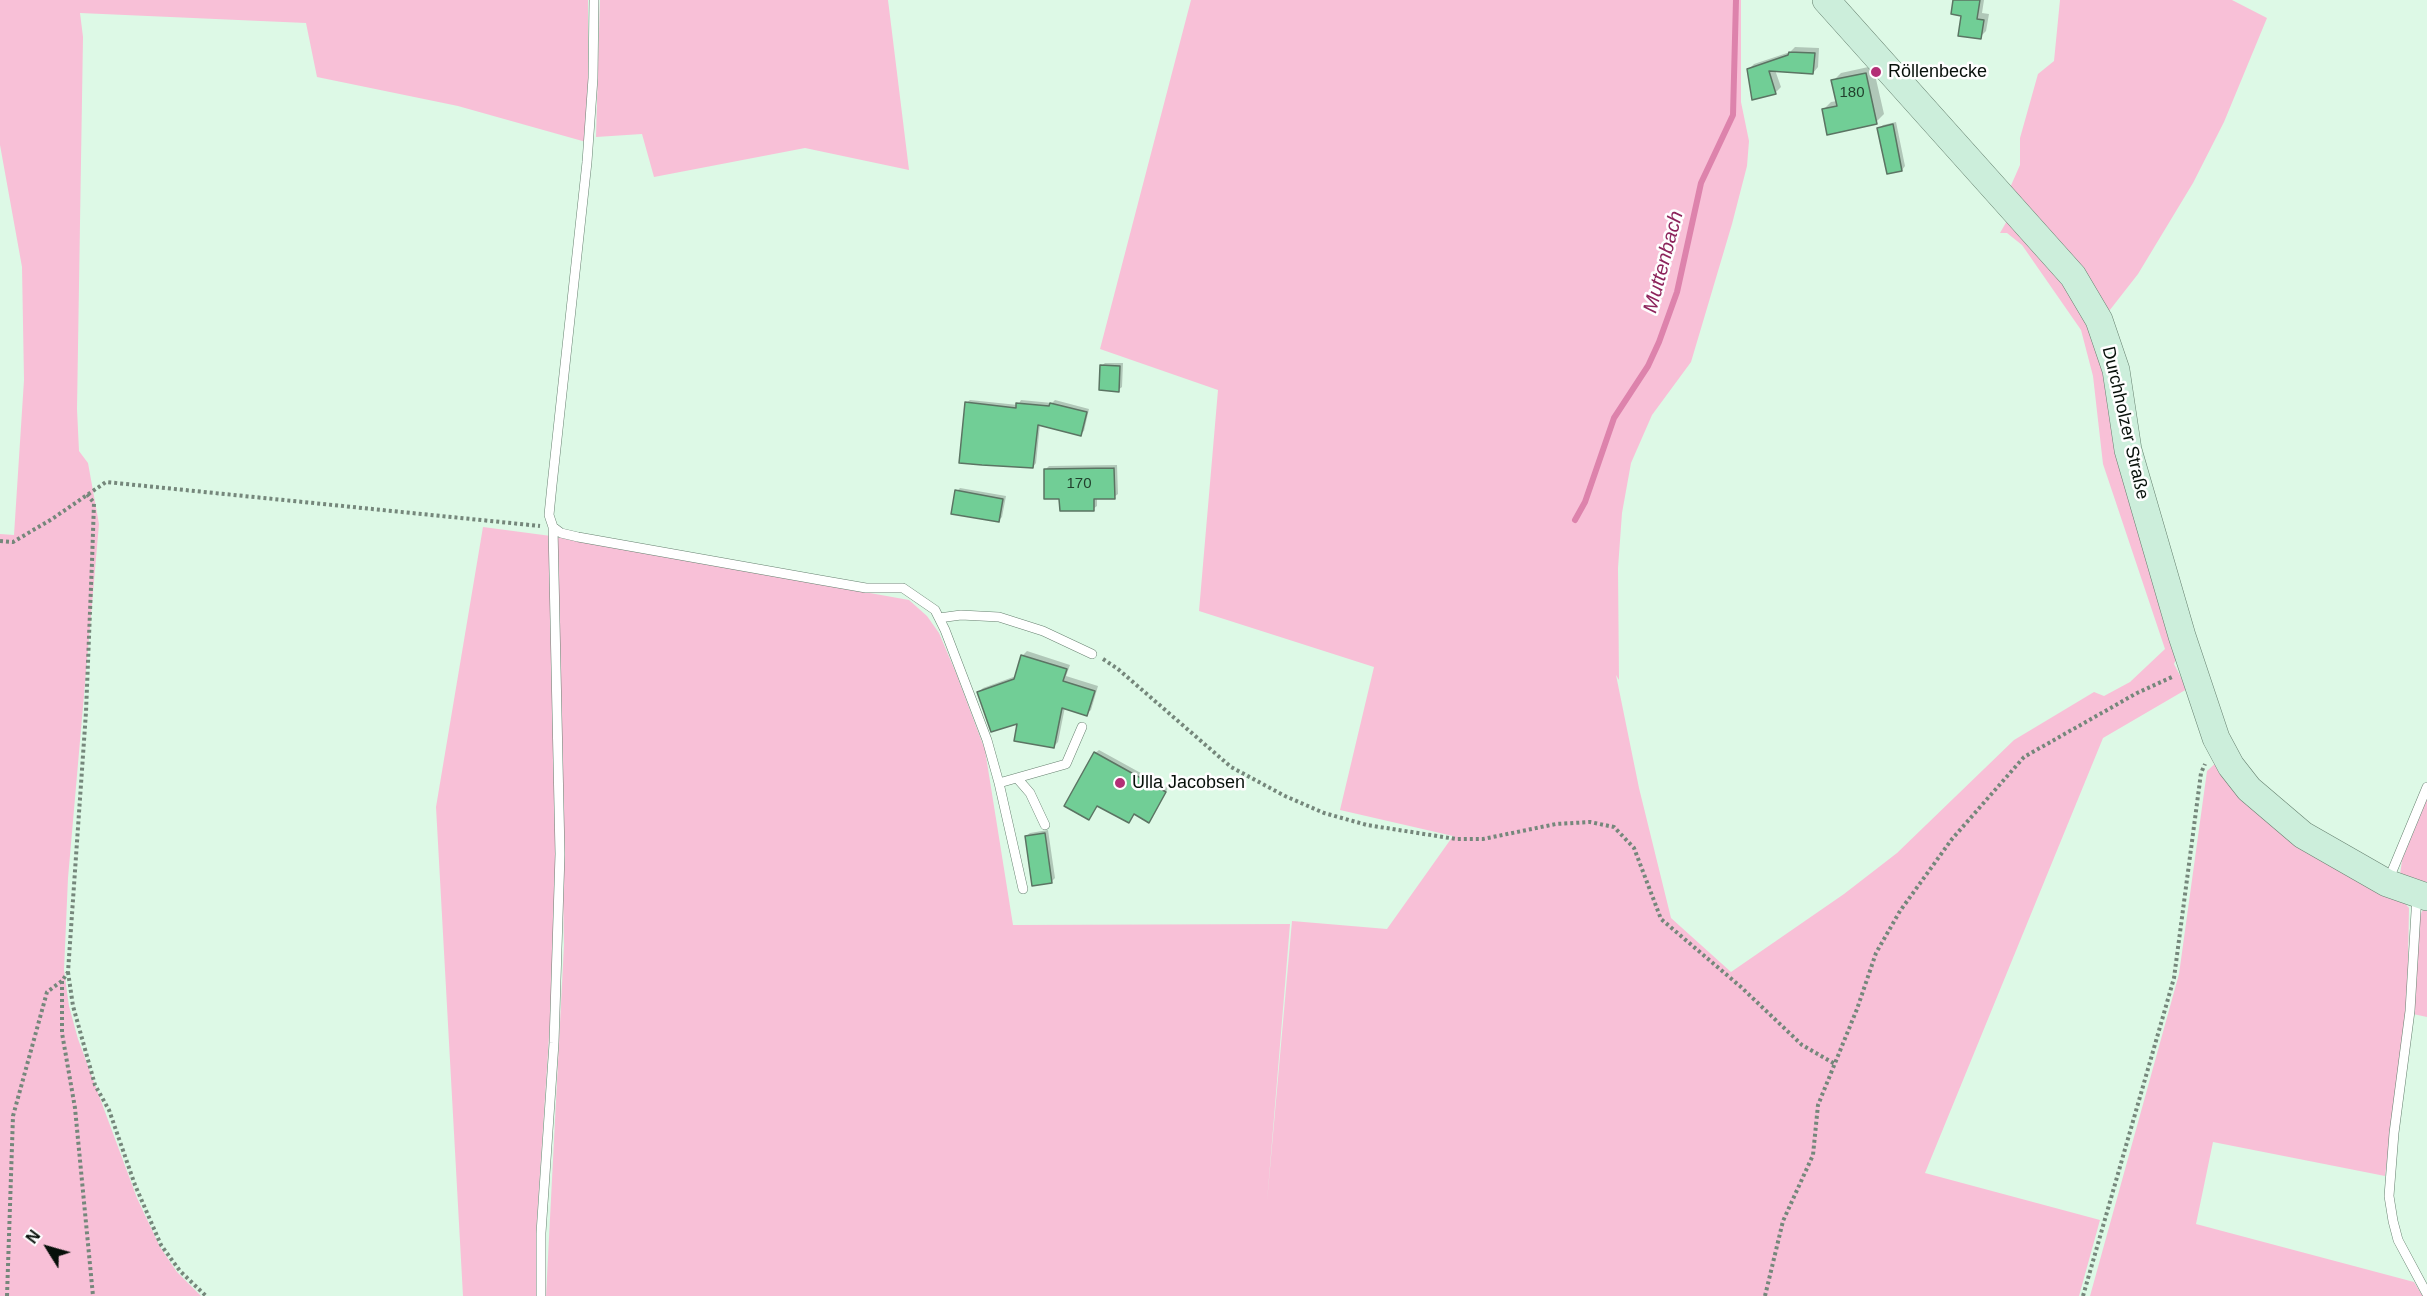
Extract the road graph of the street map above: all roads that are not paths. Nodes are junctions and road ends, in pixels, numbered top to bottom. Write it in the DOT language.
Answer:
graph roads {
  1 [pos="594,0"];
  2 [pos="1826,0"];
  3 [pos="553,527"];
  4 [pos="939,618"];
  5 [pos="1092,654"];
  6 [pos="1082,727"];
  7 [pos="1017,778"];
  8 [pos="999,783"];
  9 [pos="2427,787"];
  10 [pos="1045,825"];
  11 [pos="2387,883"];
  12 [pos="1023,889"];
  13 [pos="2422,896"];
  14 [pos="2427,1294"];
  15 [pos="541,1296"];
  1 -- 3 [label="lane"];
  2 -- 11 [label="main road, Durchholzer Straße"];
  3 -- 4 [label="lane"];
  3 -- 15 [label="lane"];
  4 -- 5 [label="lane"];
  4 -- 8 [label="lane"];
  6 -- 7 [label="lane"];
  7 -- 8 [label="lane"];
  7 -- 10 [label="lane"];
  8 -- 12 [label="lane"];
  9 -- 11 [label="lane"];
  11 -- 13 [label="main road, Durchholzer Straße"];
  13 -- 14 [label="lane"];
}
